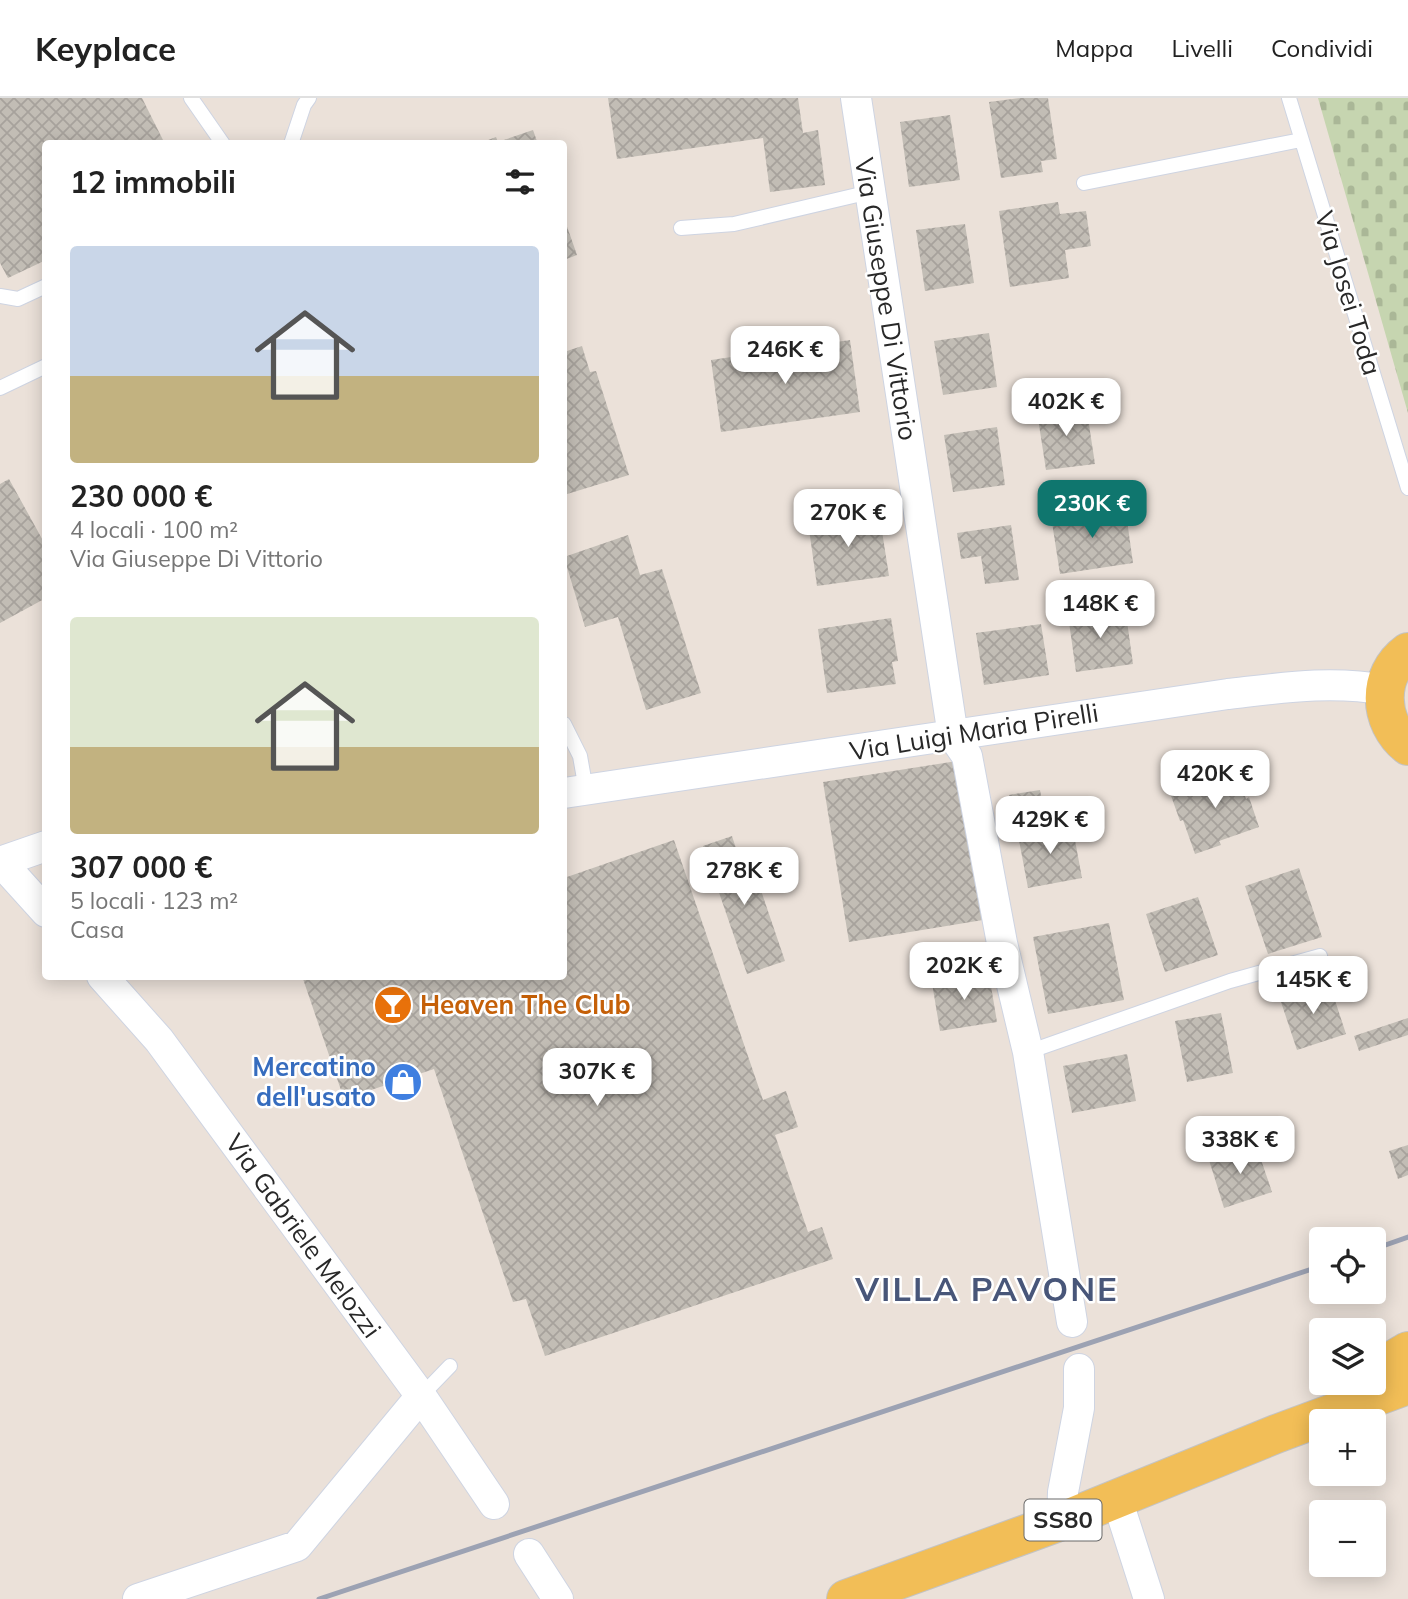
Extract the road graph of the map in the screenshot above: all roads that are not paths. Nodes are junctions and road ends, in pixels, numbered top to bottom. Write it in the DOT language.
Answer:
graph roads {
  1 [pos="191,98"];
  2 [pos="309,98"];
  3 [pos="856,98"];
  4 [pos="1289,98"];
  5 [pos="1301,139"];
  6 [pos="220,140"];
  7 [pos="292,140"];
  8 [pos="1084,183"];
  9 [pos="870,192"];
  10 [pos="681,228"];
  11 [pos="42,288"];
  12 [pos="0,296"];
  13 [pos="42,368"];
  14 [pos="0,388"];
  15 [pos="1408,488"];
  16 [pos="1408,652"];
  17 [pos="1385,690"];
  18 [pos="567,730"];
  19 [pos="953,736"];
  20 [pos="1408,746"];
  21 [pos="575,792"];
  22 [pos="42,847"];
  23 [pos="0,862"];
  24 [pos="42,908"];
  25 [pos="1320,956"];
  26 [pos="106,980"];
  27 [pos="1028,1052"];
  28 [pos="1072,1322"];
  29 [pos="1408,1351"];
  30 [pos="1386,1364"];
  31 [pos="450,1366"];
  32 [pos="1079,1368"];
  33 [pos="1408,1385"];
  34 [pos="1335,1395"];
  35 [pos="421,1396"];
  36 [pos="1408,1414"];
  37 [pos="1386,1417"];
  38 [pos="1309,1429"];
  39 [pos="1276,1434"];
  40 [pos="1117,1499"];
  41 [pos="495,1504"];
  42 [pos="1062,1521"];
  43 [pos="529,1554"];
  44 [pos="138,1599"];
  45 [pos="558,1599"];
  46 [pos="846,1599"];
  47 [pos="1149,1599"];
  1 -- 6 [label="lane"];
  2 -- 7 [label="lane"];
  3 -- 9 [label="street, Via Giuseppe Di Vittorio"];
  4 -- 5 [label="lane, Via Josei Toda"];
  5 -- 8 [label="lane"];
  5 -- 15 [label="lane, Via Josei Toda"];
  9 -- 10 [label="lane"];
  9 -- 19 [label="street, Via Giuseppe Di Vittorio"];
  11 -- 12 [label="lane"];
  13 -- 14 [label="lane"];
  16 -- 17 [label="main road"];
  17 -- 19 [label="street, Via Luigi Maria Pirelli"];
  17 -- 20 [label="main road"];
  18 -- 21 [label="lane"];
  19 -- 21 [label="street, Via Luigi Maria Pirelli"];
  19 -- 27 [label="street, Via Giuseppe Di Vittorio"];
  22 -- 23 [label="street"];
  23 -- 24 [label="street"];
  25 -- 27 [label="lane"];
  26 -- 35 [label="street, Via Gabriele Melozzi"];
  27 -- 28 [label="street, Via Giuseppe Di Vittorio"];
  29 -- 30 [label="main road"];
  31 -- 35 [label="lane"];
  32 -- 42 [label="street"];
  33 -- 39 [label="main road, SS80"];
  34 -- 39 [label="main road, SS80"];
  35 -- 41 [label="street, Via Gabriele Melozzi"];
  35 -- 44 [label="street"];
  36 -- 37 [label="main road"];
  38 -- 39 [label="main road, SS80"];
  39 -- 40 [label="main road, SS80"];
  40 -- 42 [label="main road, SS80"];
  40 -- 47 [label="street"];
  42 -- 46 [label="main road, SS80"];
  43 -- 45 [label="street"];
}
